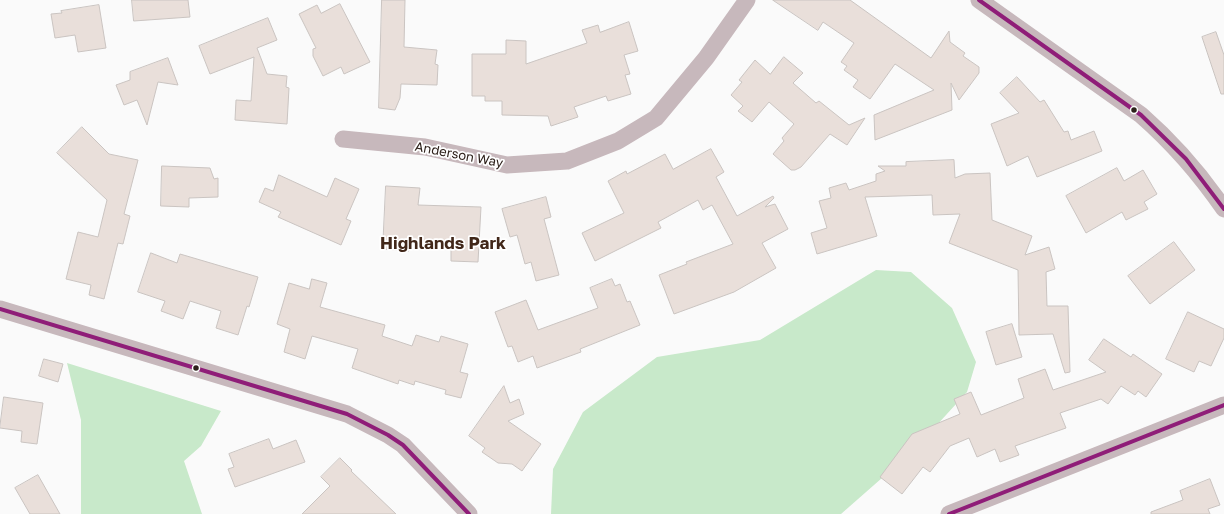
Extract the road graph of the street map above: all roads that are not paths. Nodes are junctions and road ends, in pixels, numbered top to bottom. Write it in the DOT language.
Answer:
graph roads {
  1 [pos="748,0"];
  2 [pos="979,0"];
  3 [pos="343,139"];
  4 [pos="1224,209"];
  5 [pos="0,309"];
  6 [pos="1224,405"];
  7 [pos="469,514"];
  8 [pos="949,514"];
  1 -- 3 [label="street, Anderson Way"];
  2 -- 4 [label="street"];
  5 -- 7 [label="street"];
  6 -- 8 [label="street"];
}
